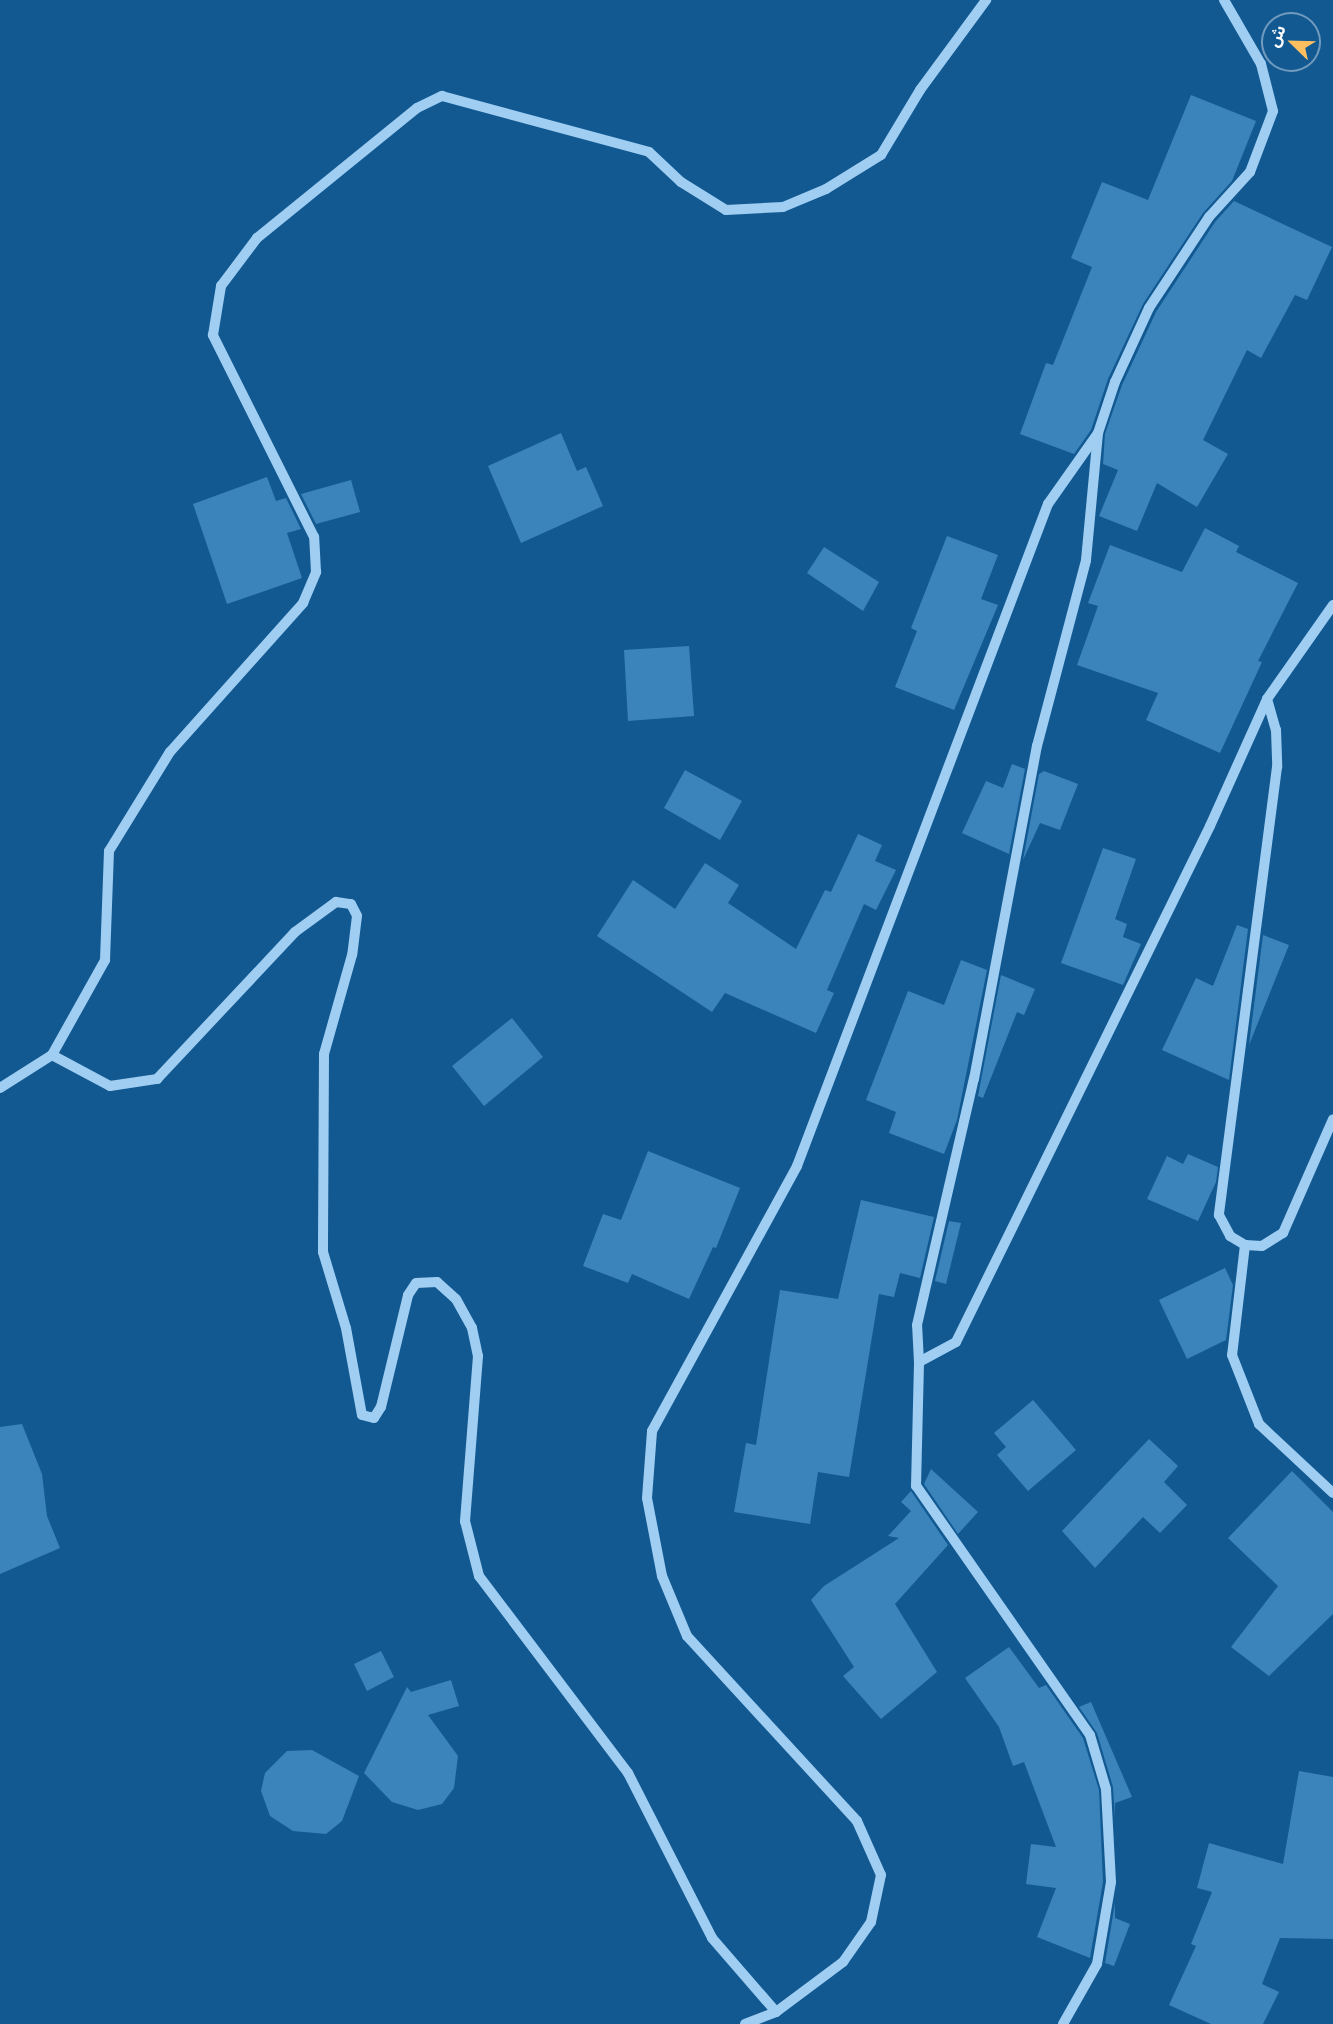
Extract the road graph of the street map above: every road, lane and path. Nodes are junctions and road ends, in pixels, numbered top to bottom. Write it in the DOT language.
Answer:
graph roads {
  1 [pos="986,0"];
  2 [pos="1224,0"];
  3 [pos="1098,433"];
  4 [pos="1333,604"];
  5 [pos="1267,699"];
  6 [pos="52,1055"];
  7 [pos="0,1088"];
  8 [pos="1333,1119"];
  9 [pos="1245,1245"];
  10 [pos="919,1362"];
  11 [pos="1333,1493"];
  12 [pos="776,2012"];
  13 [pos="745,2024"];
  14 [pos="1063,2024"];
  1 -- 6 [label="street"];
  2 -- 3 [label="street"];
  3 -- 10 [label="street"];
  3 -- 12 [label="street"];
  4 -- 5 [label="street"];
  5 -- 9 [label="street"];
  5 -- 10 [label="street"];
  6 -- 7 [label="street"];
  6 -- 12 [label="street"];
  8 -- 9 [label="street"];
  9 -- 11 [label="street"];
  10 -- 14 [label="street"];
  12 -- 13 [label="street"];
}
